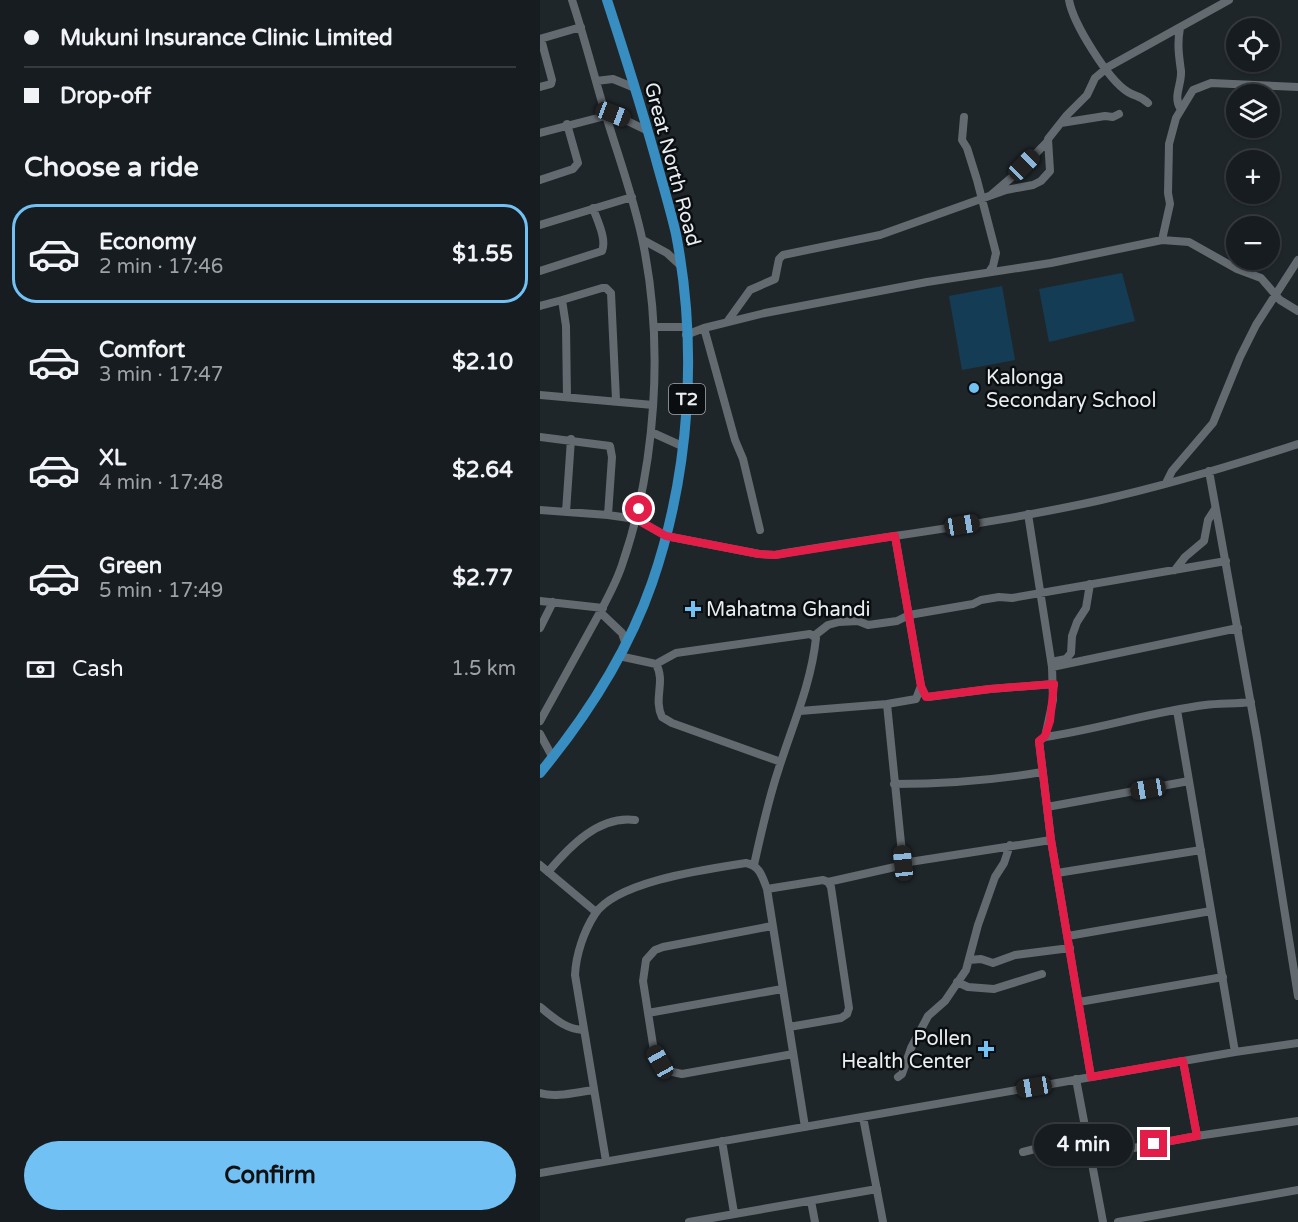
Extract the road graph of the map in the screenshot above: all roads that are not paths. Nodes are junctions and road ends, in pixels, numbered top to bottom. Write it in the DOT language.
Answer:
graph roads {
  1 [pos="572,0"];
  2 [pos="607,0"];
  3 [pos="1069,0"];
  4 [pos="1229,0"];
  5 [pos="581,27"];
  6 [pos="1180,28"];
  7 [pos="540,39"];
  8 [pos="1107,69"];
  9 [pos="596,81"];
  10 [pos="540,87"];
  11 [pos="1298,87"];
  12 [pos="635,88"];
  13 [pos="1148,103"];
  14 [pos="1180,108"];
  15 [pos="606,114"];
  16 [pos="1119,114"];
  17 [pos="964,117"];
  18 [pos="567,124"];
  19 [pos="1060,124"];
  20 [pos="648,131"];
  21 [pos="540,133"];
  22 [pos="1047,142"];
  23 [pos="540,180"];
  24 [pos="989,196"];
  25 [pos="632,197"];
  26 [pos="981,200"];
  27 [pos="593,208"];
  28 [pos="540,225"];
  29 [pos="642,240"];
  30 [pos="1162,240"];
  31 [pos="1298,260"];
  32 [pos="680,265"];
  33 [pos="540,271"];
  34 [pos="989,272"];
  35 [pos="1275,294"];
  36 [pos="562,300"];
  37 [pos="540,306"];
  38 [pos="1298,311"];
  39 [pos="727,322"];
  40 [pos="654,327"];
  41 [pos="704,328"];
  42 [pos="686,331"];
  43 [pos="540,395"];
  44 [pos="567,397"];
  45 [pos="616,400"];
  46 [pos="652,405"];
  47 [pos="651,432"];
  48 [pos="540,436"];
  49 [pos="572,439"];
  50 [pos="1298,444"];
  51 [pos="682,446"];
  52 [pos="1209,471"];
  53 [pos="1166,483"];
  54 [pos="1215,509"];
  55 [pos="540,510"];
  56 [pos="566,512"];
  57 [pos="1028,514"];
  58 [pos="608,515"];
  59 [pos="636,519"];
  60 [pos="760,530"];
  61 [pos="666,536"];
  62 [pos="895,536"];
  63 [pos="1226,561"];
  64 [pos="1176,570"];
  65 [pos="1090,584"];
  66 [pos="1040,593"];
  67 [pos="540,601"];
  68 [pos="553,602"];
  69 [pos="602,610"];
  70 [pos="909,615"];
  71 [pos="540,628"];
  72 [pos="1238,628"];
  73 [pos="814,636"];
  74 [pos="626,642"];
  75 [pos="618,656"];
  76 [pos="656,664"];
  77 [pos="1052,667"];
  78 [pos="1054,684"];
  79 [pos="921,686"];
  80 [pos="926,697"];
  81 [pos="916,699"];
  82 [pos="1251,702"];
  83 [pos="887,704"];
  84 [pos="1177,710"];
  85 [pos="800,711"];
  86 [pos="540,721"];
  87 [pos="540,735"];
  88 [pos="1045,736"];
  89 [pos="553,758"];
  90 [pos="781,762"];
  91 [pos="1042,772"];
  92 [pos="540,773"];
  93 [pos="1189,781"];
  94 [pos="894,784"];
  95 [pos="1047,807"];
  96 [pos="635,820"];
  97 [pos="1051,840"];
  98 [pos="1010,846"];
  99 [pos="1201,850"];
  100 [pos="903,863"];
  101 [pos="540,865"];
  102 [pos="754,865"];
  103 [pos="548,872"];
  104 [pos="1057,873"];
  105 [pos="828,882"];
  106 [pos="767,889"];
  107 [pos="1211,911"];
  108 [pos="596,912"];
  109 [pos="772,926"];
  110 [pos="1068,936"];
  111 [pos="1070,948"];
  112 [pos="969,960"];
  113 [pos="1042,974"];
  114 [pos="1222,977"];
  115 [pos="957,982"];
  116 [pos="782,988"];
  117 [pos="1298,996"];
  118 [pos="1079,1002"];
  119 [pos="540,1007"];
  120 [pos="648,1013"];
  121 [pos="789,1027"];
  122 [pos="583,1030"];
  123 [pos="1298,1043"];
  124 [pos="1235,1052"];
  125 [pos="793,1053"];
  126 [pos="1183,1061"];
  127 [pos="898,1077"];
  128 [pos="1091,1077"];
  129 [pos="1076,1079"];
  130 [pos="594,1090"];
  131 [pos="540,1093"];
  132 [pos="863,1117"];
  133 [pos="1298,1121"];
  134 [pos="805,1127"];
  135 [pos="1197,1136"];
  136 [pos="722,1141"];
  137 [pos="1023,1152"];
  138 [pos="1090,1153"];
  139 [pos="606,1161"];
  140 [pos="540,1173"];
  141 [pos="877,1189"];
  142 [pos="1298,1190"];
  143 [pos="811,1201"];
  144 [pos="734,1213"];
  145 [pos="689,1222"];
  146 [pos="814,1222"];
  147 [pos="883,1222"];
  148 [pos="1103,1222"];
  149 [pos="1118,1222"];
  1 -- 5 [label="street"];
  2 -- 12 [label="highway, Great North Road / T2"];
  3 -- 8 [label="street"];
  4 -- 6 [label="street"];
  5 -- 7 [label="street"];
  5 -- 9 [label="street"];
  6 -- 8 [label="street"];
  6 -- 14 [label="street"];
  7 -- 10 [label="street"];
  8 -- 13 [label="street"];
  8 -- 19 [label="street"];
  9 -- 12 [label="street"];
  9 -- 15 [label="street"];
  11 -- 14 [label="street"];
  12 -- 20 [label="highway, Great North Road / T2"];
  14 -- 30 [label="street"];
  15 -- 18 [label="street"];
  15 -- 20 [label="street"];
  15 -- 25 [label="street"];
  16 -- 19 [label="street"];
  17 -- 26 [label="street"];
  18 -- 21 [label="street"];
  18 -- 23 [label="street"];
  19 -- 22 [label="street"];
  20 -- 32 [label="highway, Great North Road / T2"];
  22 -- 24 [label="street"];
  22 -- 24 [label="street"];
  24 -- 26 [label="street"];
  25 -- 27 [label="street"];
  25 -- 29 [label="street"];
  26 -- 34 [label="street"];
  26 -- 39 [label="street"];
  27 -- 28 [label="street"];
  27 -- 33 [label="street"];
  29 -- 32 [label="street"];
  29 -- 40 [label="street"];
  30 -- 34 [label="street"];
  30 -- 35 [label="street"];
  31 -- 35 [label="street"];
  32 -- 42 [label="highway, Great North Road / T2"];
  34 -- 39 [label="street"];
  35 -- 38 [label="street"];
  35 -- 53 [label="street"];
  36 -- 37 [label="street"];
  36 -- 44 [label="street"];
  36 -- 45 [label="street"];
  39 -- 41 [label="street"];
  40 -- 42 [label="street"];
  40 -- 46 [label="street"];
  41 -- 42 [label="street"];
  41 -- 60 [label="street"];
  42 -- 51 [label="highway, Great North Road / T2"];
  43 -- 44 [label="street"];
  44 -- 45 [label="street"];
  45 -- 46 [label="street"];
  46 -- 47 [label="street"];
  47 -- 51 [label="street"];
  47 -- 59 [label="street"];
  48 -- 49 [label="street"];
  49 -- 56 [label="street"];
  49 -- 58 [label="street"];
  50 -- 52 [label="street"];
  51 -- 61 [label="highway, Great North Road / T2"];
  52 -- 53 [label="street"];
  52 -- 54 [label="street"];
  53 -- 57 [label="street"];
  54 -- 63 [label="street"];
  54 -- 64 [label="street"];
  55 -- 56 [label="street"];
  56 -- 58 [label="street"];
  57 -- 62 [label="street"];
  57 -- 66 [label="street"];
  58 -- 59 [label="street"];
  59 -- 61 [label="street"];
  59 -- 69 [label="street"];
  61 -- 62 [label="street"];
  61 -- 74 [label="highway, Great North Road / T2"];
  62 -- 70 [label="street"];
  63 -- 64 [label="street"];
  63 -- 72 [label="street"];
  64 -- 65 [label="street"];
  65 -- 66 [label="street"];
  65 -- 77 [label="street"];
  66 -- 70 [label="street"];
  66 -- 77 [label="street"];
  67 -- 68 [label="street"];
  68 -- 69 [label="street"];
  68 -- 71 [label="street"];
  69 -- 74 [label="street"];
  69 -- 86 [label="street"];
  70 -- 73 [label="street"];
  70 -- 79 [label="street"];
  72 -- 77 [label="street"];
  72 -- 82 [label="street"];
  73 -- 76 [label="street"];
  73 -- 85 [label="street"];
  74 -- 75 [label="highway, Great North Road / T2"];
  75 -- 76 [label="street"];
  75 -- 89 [label="highway, Great North Road / T2"];
  76 -- 90 [label="street"];
  77 -- 78 [label="street"];
  78 -- 80 [label="street"];
  78 -- 88 [label="street"];
  79 -- 80 [label="street"];
  79 -- 81 [label="street"];
  80 -- 81 [label="street"];
  81 -- 83 [label="street"];
  82 -- 84 [label="street"];
  82 -- 117 [label="street"];
  83 -- 85 [label="street"];
  83 -- 94 [label="street"];
  84 -- 88 [label="street"];
  84 -- 93 [label="street"];
  85 -- 90 [label="street"];
  87 -- 89 [label="street"];
  88 -- 91 [label="street"];
  89 -- 92 [label="highway, Great North Road / T2"];
  90 -- 102 [label="street"];
  91 -- 94 [label="street"];
  91 -- 95 [label="street"];
  93 -- 95 [label="street"];
  93 -- 99 [label="street"];
  94 -- 100 [label="street"];
  95 -- 97 [label="street"];
  96 -- 103 [label="street"];
  97 -- 98 [label="street"];
  97 -- 104 [label="street"];
  98 -- 100 [label="street"];
  98 -- 112 [label="street"];
  99 -- 104 [label="street"];
  99 -- 107 [label="street"];
  100 -- 105 [label="street"];
  101 -- 103 [label="street"];
  102 -- 106 [label="street"];
  102 -- 108 [label="street"];
  103 -- 108 [label="street"];
  104 -- 110 [label="street"];
  105 -- 106 [label="street"];
  105 -- 121 [label="street"];
  106 -- 109 [label="street"];
  107 -- 110 [label="street"];
  107 -- 114 [label="street"];
  108 -- 122 [label="street"];
  109 -- 116 [label="street"];
  109 -- 120 [label="street"];
  110 -- 111 [label="street"];
  111 -- 112 [label="street"];
  111 -- 118 [label="street"];
  112 -- 115 [label="street"];
  113 -- 115 [label="street"];
  114 -- 118 [label="street"];
  114 -- 124 [label="street"];
  115 -- 127 [label="street"];
  116 -- 120 [label="street"];
  116 -- 121 [label="street"];
  118 -- 128 [label="street"];
  119 -- 122 [label="street"];
  120 -- 125 [label="street"];
  121 -- 125 [label="street"];
  122 -- 130 [label="street"];
  123 -- 124 [label="street"];
  124 -- 126 [label="street"];
  125 -- 134 [label="street"];
  126 -- 128 [label="street"];
  126 -- 135 [label="street"];
  128 -- 129 [label="street"];
  129 -- 132 [label="street"];
  129 -- 138 [label="street"];
  130 -- 131 [label="street"];
  130 -- 139 [label="street"];
  132 -- 134 [label="street"];
  132 -- 141 [label="street"];
  133 -- 135 [label="street"];
  134 -- 136 [label="street"];
  135 -- 138 [label="street"];
  136 -- 139 [label="street"];
  136 -- 144 [label="street"];
  137 -- 138 [label="street"];
  138 -- 148 [label="street"];
  139 -- 140 [label="street"];
  141 -- 143 [label="street"];
  141 -- 147 [label="street"];
  142 -- 149 [label="street"];
  143 -- 144 [label="street"];
  143 -- 146 [label="street"];
  144 -- 145 [label="street"];
}
